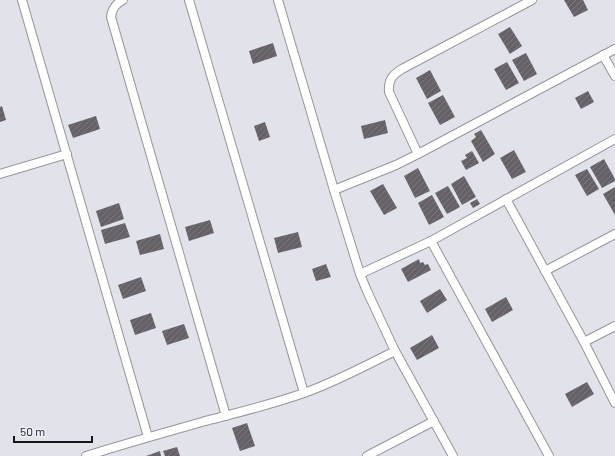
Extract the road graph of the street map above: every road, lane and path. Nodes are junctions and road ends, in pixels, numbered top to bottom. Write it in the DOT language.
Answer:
graph roads {
  1 [pos="22,0"];
  2 [pos="122,0"];
  3 [pos="189,0"];
  4 [pos="278,0"];
  5 [pos="532,0"];
  6 [pos="615,49"];
  7 [pos="603,55"];
  8 [pos="615,76"];
  9 [pos="615,139"];
  10 [pos="67,154"];
  11 [pos="418,154"];
  12 [pos="0,174"];
  13 [pos="334,190"];
  14 [pos="506,199"];
  15 [pos="615,234"];
  16 [pos="431,241"];
  17 [pos="546,271"];
  18 [pos="360,274"];
  19 [pos="615,326"];
  20 [pos="584,342"];
  21 [pos="395,351"];
  22 [pos="304,393"];
  23 [pos="615,403"];
  24 [pos="226,416"];
  25 [pos="434,421"];
  26 [pos="148,437"];
  27 [pos="86,456"];
  28 [pos="367,456"];
  29 [pos="453,456"];
  30 [pos="549,456"];
  1 -- 10 [label="street"];
  2 -- 24 [label="street"];
  3 -- 22 [label="street"];
  4 -- 13 [label="street"];
  5 -- 11 [label="street"];
  6 -- 7 [label="street"];
  7 -- 8 [label="street"];
  7 -- 11 [label="street"];
  9 -- 14 [label="street"];
  10 -- 12 [label="street"];
  10 -- 26 [label="street"];
  11 -- 13 [label="street"];
  13 -- 18 [label="street"];
  14 -- 16 [label="street"];
  14 -- 17 [label="street"];
  15 -- 17 [label="street"];
  16 -- 18 [label="street"];
  16 -- 30 [label="street"];
  17 -- 20 [label="street"];
  18 -- 21 [label="street"];
  19 -- 20 [label="street"];
  20 -- 23 [label="street"];
  21 -- 22 [label="street"];
  21 -- 25 [label="street"];
  22 -- 24 [label="street"];
  24 -- 26 [label="street"];
  25 -- 28 [label="street"];
  25 -- 29 [label="street"];
  26 -- 27 [label="street"];
}
